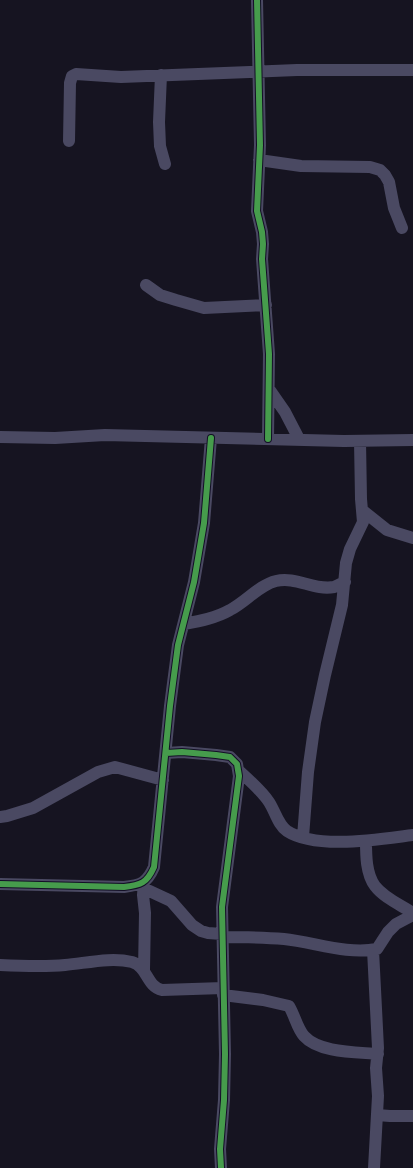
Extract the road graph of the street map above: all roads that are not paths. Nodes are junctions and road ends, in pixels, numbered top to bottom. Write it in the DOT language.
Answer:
graph roads {
  1 [pos="257,0"];
  2 [pos="413,70"];
  3 [pos="259,72"];
  4 [pos="161,75"];
  5 [pos="69,141"];
  6 [pos="259,160"];
  7 [pos="165,164"];
  8 [pos="402,228"];
  9 [pos="146,285"];
  10 [pos="266,305"];
  11 [pos="269,389"];
  12 [pos="0,437"];
  13 [pos="211,438"];
  14 [pos="268,439"];
  15 [pos="299,439"];
  16 [pos="413,440"];
  17 [pos="360,441"];
  18 [pos="362,510"];
  19 [pos="413,538"];
  20 [pos="345,582"];
  21 [pos="184,624"];
  22 [pos="166,753"];
  23 [pos="238,770"];
  24 [pos="162,780"];
  25 [pos="0,817"];
  26 [pos="413,836"];
  27 [pos="302,837"];
  28 [pos="366,841"];
  29 [pos="346,842"];
  30 [pos="367,860"];
  31 [pos="0,884"];
  32 [pos="143,885"];
  33 [pos="413,914"];
  34 [pos="222,935"];
  35 [pos="373,950"];
  36 [pos="0,965"];
  37 [pos="144,970"];
  38 [pos="223,992"];
  39 [pos="378,1054"];
  40 [pos="377,1115"];
  41 [pos="413,1116"];
  42 [pos="221,1168"];
  43 [pos="374,1168"];
  1 -- 3 [label="street"];
  2 -- 3 [label="street"];
  3 -- 4 [label="street"];
  3 -- 6 [label="street"];
  4 -- 5 [label="street"];
  4 -- 7 [label="street"];
  6 -- 8 [label="street"];
  6 -- 10 [label="street"];
  9 -- 10 [label="street"];
  10 -- 11 [label="street"];
  11 -- 14 [label="street"];
  11 -- 15 [label="street"];
  12 -- 13 [label="street"];
  13 -- 14 [label="street"];
  13 -- 21 [label="street"];
  14 -- 15 [label="street"];
  15 -- 17 [label="street"];
  16 -- 17 [label="street"];
  17 -- 18 [label="street"];
  18 -- 19 [label="street"];
  18 -- 20 [label="street"];
  20 -- 21 [label="street"];
  20 -- 27 [label="street"];
  21 -- 22 [label="street"];
  22 -- 23 [label="street"];
  22 -- 24 [label="street"];
  23 -- 27 [label="street"];
  23 -- 34 [label="street"];
  24 -- 25 [label="street"];
  24 -- 32 [label="street"];
  26 -- 28 [label="street"];
  27 -- 29 [label="street"];
  28 -- 29 [label="street"];
  28 -- 30 [label="street"];
  29 -- 30 [label="street"];
  30 -- 33 [label="street"];
  31 -- 32 [label="street"];
  32 -- 34 [label="street"];
  32 -- 37 [label="street"];
  33 -- 35 [label="street"];
  34 -- 35 [label="street"];
  34 -- 38 [label="street"];
  35 -- 39 [label="street"];
  36 -- 37 [label="street"];
  37 -- 38 [label="street"];
  38 -- 39 [label="street"];
  38 -- 42 [label="street"];
  39 -- 40 [label="street"];
  40 -- 41 [label="street"];
  40 -- 43 [label="street"];
}
